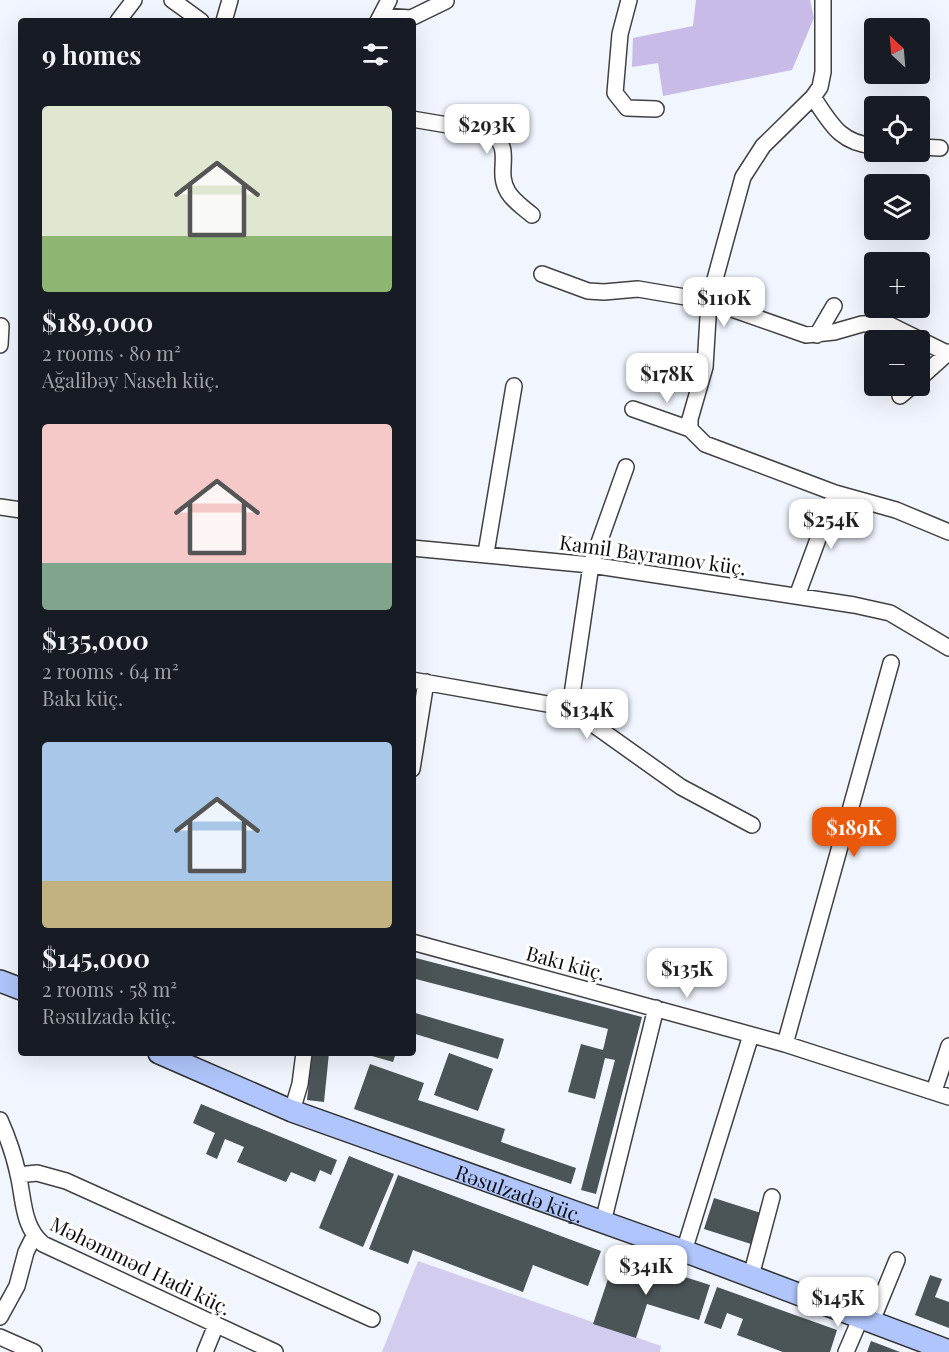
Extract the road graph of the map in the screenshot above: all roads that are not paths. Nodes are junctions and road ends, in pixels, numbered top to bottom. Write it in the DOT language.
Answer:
graph roads {
  1 [pos="134,0"];
  2 [pos="172,0"];
  3 [pos="230,0"];
  4 [pos="389,0"];
  5 [pos="628,0"];
  6 [pos="823,0"];
  7 [pos="446,1"];
  8 [pos="119,18"];
  9 [pos="197,18"];
  10 [pos="225,18"];
  11 [pos="380,18"];
  12 [pos="813,97"];
  13 [pos="657,109"];
  14 [pos="416,120"];
  15 [pos="864,144"];
  16 [pos="930,148"];
  17 [pos="940,148"];
  18 [pos="532,215"];
  19 [pos="542,274"];
  20 [pos="709,301"];
  21 [pos="834,306"];
  22 [pos="1,326"];
  23 [pos="817,335"];
  24 [pos="0,345"];
  25 [pos="948,353"];
  26 [pos="930,369"];
  27 [pos="514,386"];
  28 [pos="633,409"];
  29 [pos="690,429"];
  30 [pos="626,466"];
  31 [pos="835,493"];
  32 [pos="0,507"];
  33 [pos="18,510"];
  34 [pos="949,532"];
  35 [pos="416,548"];
  36 [pos="486,553"];
  37 [pos="591,565"];
  38 [pos="797,596"];
  39 [pos="949,648"];
  40 [pos="891,663"];
  41 [pos="419,681"];
  42 [pos="570,708"];
  43 [pos="416,719"];
  44 [pos="752,825"];
  45 [pos="416,943"];
  46 [pos="0,981"];
  47 [pos="18,988"];
  48 [pos="656,1008"];
  49 [pos="751,1035"];
  50 [pos="785,1044"];
  51 [pos="949,1046"];
  52 [pos="173,1056"];
  53 [pos="304,1056"];
  54 [pos="191,1060"];
  55 [pos="934,1091"];
  56 [pos="949,1097"];
  57 [pos="292,1111"];
  58 [pos="0,1120"];
  59 [pos="18,1175"];
  60 [pos="772,1197"];
  61 [pos="603,1222"];
  62 [pos="34,1236"];
  63 [pos="684,1251"];
  64 [pos="897,1260"];
  65 [pos="751,1276"];
  66 [pos="0,1317"];
  67 [pos="372,1319"];
  68 [pos="866,1319"];
  69 [pos="216,1325"];
  70 [pos="0,1337"];
  71 [pos="949,1351"];
  72 [pos="34,1352"];
  73 [pos="205,1352"];
  74 [pos="276,1352"];
  75 [pos="846,1352"];
  1 -- 8 [label="street"];
  2 -- 9 [label="street"];
  3 -- 10 [label="street"];
  4 -- 11 [label="street"];
  5 -- 13 [label="street"];
  6 -- 12 [label="street"];
  7 -- 11 [label="street"];
  12 -- 15 [label="street"];
  12 -- 20 [label="street"];
  14 -- 18 [label="street"];
  16 -- 17 [label="street"];
  19 -- 20 [label="street"];
  20 -- 23 [label="street"];
  20 -- 29 [label="street"];
  21 -- 23 [label="street"];
  22 -- 24 [label="street"];
  23 -- 25 [label="street"];
  25 -- 26 [label="street"];
  27 -- 36 [label="street"];
  28 -- 29 [label="street"];
  29 -- 31 [label="street"];
  30 -- 37 [label="street"];
  31 -- 34 [label="street"];
  31 -- 38 [label="street"];
  32 -- 33 [label="street"];
  35 -- 36 [label="street, Kamil Bayramov küç."];
  36 -- 37 [label="street, Kamil Bayramov küç."];
  37 -- 38 [label="street, Kamil Bayramov küç."];
  37 -- 42 [label="street"];
  38 -- 39 [label="street, Kamil Bayramov küç."];
  40 -- 50 [label="street"];
  41 -- 42 [label="street"];
  41 -- 43 [label="street"];
  42 -- 44 [label="street"];
  45 -- 48 [label="street, Bakı küç."];
  46 -- 47 [label="street"];
  48 -- 49 [label="street, Bakı küç."];
  48 -- 61 [label="street"];
  49 -- 50 [label="street, Bakı küç."];
  49 -- 63 [label="street"];
  50 -- 55 [label="street, Bakı küç."];
  51 -- 55 [label="street"];
  52 -- 54 [label="street, Rəsulzadə küç."];
  53 -- 57 [label="street"];
  54 -- 57 [label="street, Rəsulzadə küç."];
  55 -- 56 [label="street, Bakı küç."];
  57 -- 61 [label="street, Rəsulzadə küç."];
  58 -- 59 [label="street, Məhəmməd Hadi küç."];
  59 -- 62 [label="street, Məhəmməd Hadi küç."];
  59 -- 67 [label="street"];
  60 -- 65 [label="street"];
  61 -- 63 [label="street, Rəsulzadə küç."];
  62 -- 66 [label="street"];
  62 -- 69 [label="street, Məhəmməd Hadi küç."];
  63 -- 65 [label="street, Rəsulzadə küç."];
  64 -- 68 [label="street"];
  65 -- 68 [label="street, Rəsulzadə küç."];
  68 -- 71 [label="street, Rəsulzadə küç."];
  68 -- 75 [label="street"];
  69 -- 73 [label="street"];
  69 -- 74 [label="street, Məhəmməd Hadi küç."];
  70 -- 72 [label="street"];
}
